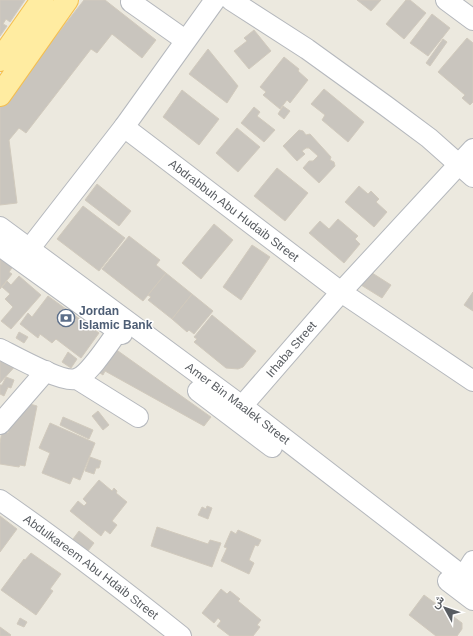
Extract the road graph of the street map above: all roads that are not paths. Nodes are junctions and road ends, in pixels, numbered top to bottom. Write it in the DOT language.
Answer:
graph roads {
  1 [pos="42,0"];
  2 [pos="67,0"];
  3 [pos="215,0"];
  4 [pos="231,0"];
  5 [pos="446,0"];
  6 [pos="131,2"];
  7 [pos="473,20"];
  8 [pos="185,40"];
  9 [pos="2,57"];
  10 [pos="0,95"];
  11 [pos="124,126"];
  12 [pos="473,149"];
  13 [pos="466,171"];
  14 [pos="0,227"];
  15 [pos="0,246"];
  16 [pos="30,248"];
  17 [pos="341,292"];
  18 [pos="118,331"];
  19 [pos="0,349"];
  20 [pos="46,371"];
  21 [pos="77,379"];
  22 [pos="473,381"];
  23 [pos="242,406"];
  24 [pos="138,417"];
  25 [pos="0,424"];
  26 [pos="0,500"];
  27 [pos="470,574"];
  28 [pos="473,600"];
  29 [pos="174,634"];
  1 -- 9 [label="main road"];
  2 -- 10 [label="main road"];
  3 -- 8 [label="street"];
  4 -- 13 [label="street"];
  5 -- 7 [label="street"];
  6 -- 8 [label="street"];
  8 -- 11 [label="street"];
  11 -- 16 [label="street"];
  11 -- 17 [label="street, Abdrabbuh Abu Hudaib Street"];
  12 -- 13 [label="street, Irhaba Street"];
  13 -- 17 [label="street, Irhaba Street"];
  14 -- 16 [label="street, Amer Bin Maalek Street"];
  15 -- 18 [label="street, Amer Bin Maalek Street"];
  16 -- 23 [label="street, Amer Bin Maalek Street"];
  17 -- 22 [label="street, Abdrabbuh Abu Hudaib Street"];
  17 -- 23 [label="street, Irhaba Street"];
  18 -- 21 [label="street"];
  18 -- 28 [label="street, Amer Bin Maalek Street"];
  19 -- 20 [label="street"];
  20 -- 21 [label="street"];
  20 -- 25 [label="street"];
  21 -- 24 [label="street"];
  23 -- 27 [label="street, Amer Bin Maalek Street"];
  26 -- 29 [label="street, Abdulkareem Abu Hdaib Street"];
}
